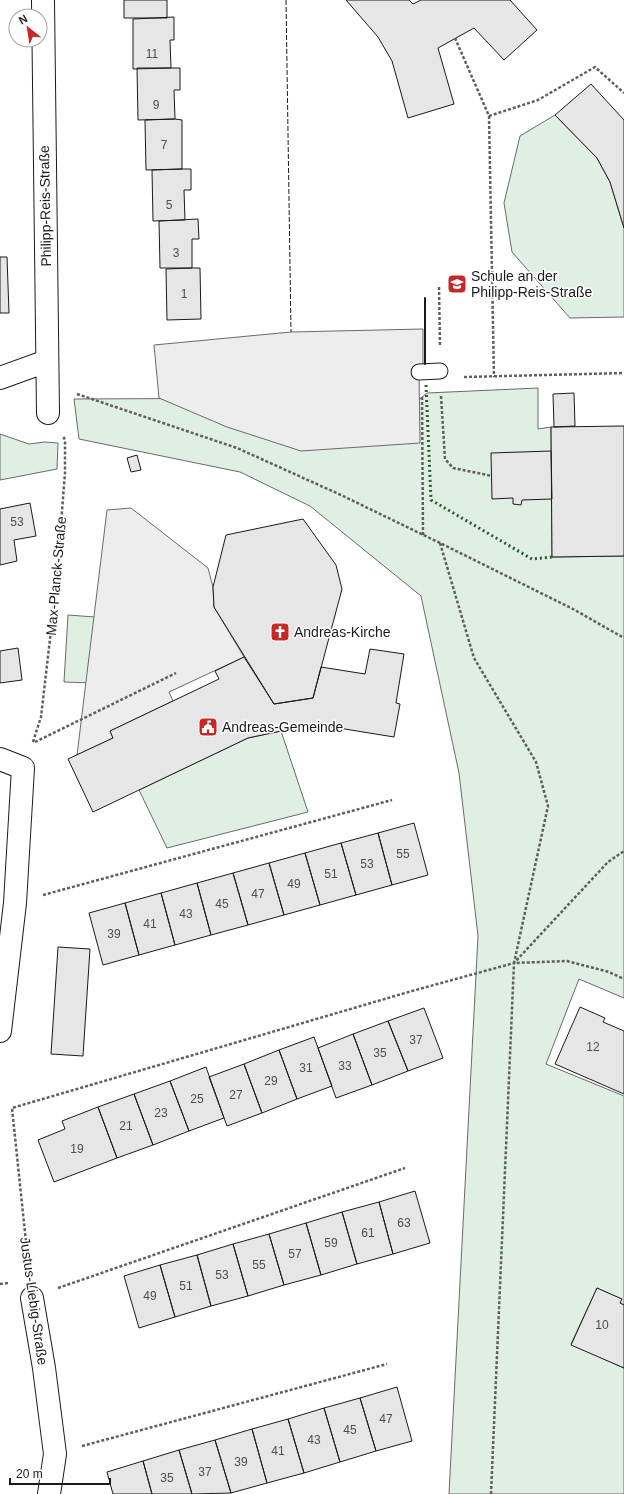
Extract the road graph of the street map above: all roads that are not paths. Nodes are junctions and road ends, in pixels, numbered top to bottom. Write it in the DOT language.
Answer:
graph roads {
  1 [pos="43,0"];
  2 [pos="47,361"];
  3 [pos="440,370"];
  4 [pos="419,372"];
  5 [pos="0,378"];
  6 [pos="48,413"];
  7 [pos="0,759"];
  8 [pos="0,1031"];
  9 [pos="32,1298"];
  10 [pos="49,1494"];
  1 -- 2 [label="street, Philipp-Reis-Straße"];
  2 -- 5 [label="street"];
  2 -- 6 [label="street, Philipp-Reis-Straße"];
  3 -- 4 [label="lane"];
  7 -- 8 [label="street"];
  9 -- 10 [label="street, Justus-Liebig-Straße"];
}
